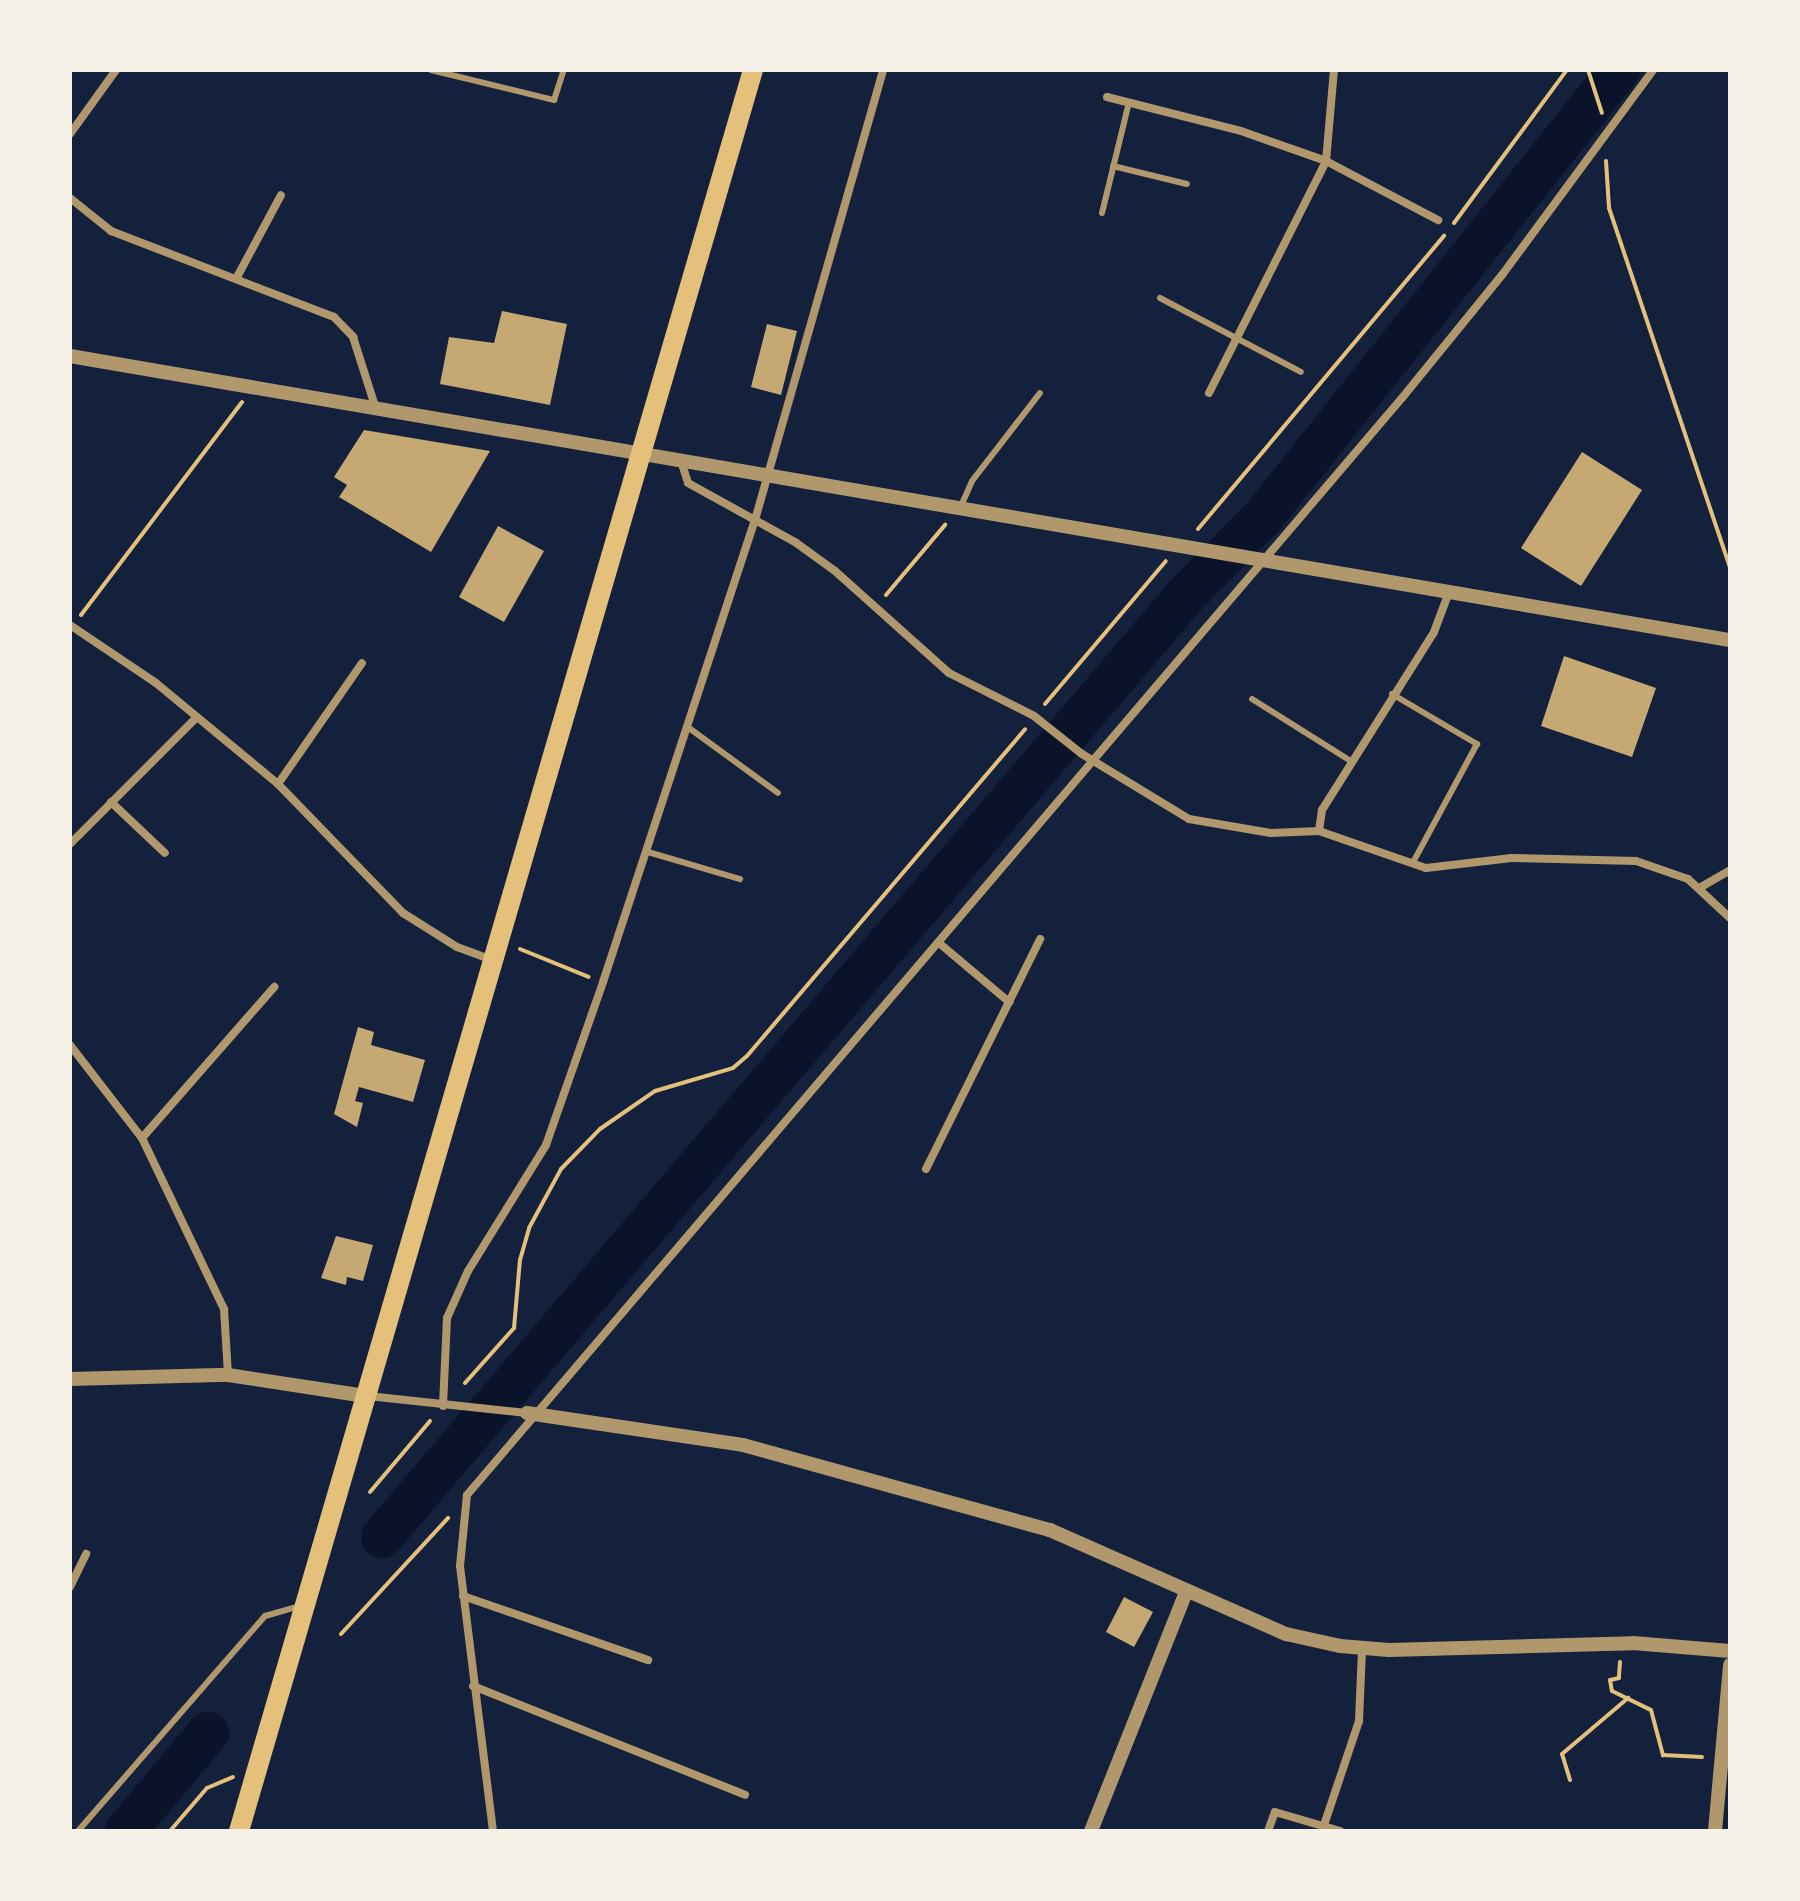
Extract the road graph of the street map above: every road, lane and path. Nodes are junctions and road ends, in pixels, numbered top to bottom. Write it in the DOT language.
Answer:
graph roads {
  1 [pos="116,70"];
  2 [pos="431,70"];
  3 [pos="564,70"];
  4 [pos="883,70"];
  5 [pos="1334,70"];
  6 [pos="1567,70"];
  7 [pos="1588,70"];
  8 [pos="1653,70"];
  9 [pos="750,71"];
  10 [pos="1107,97"];
  11 [pos="1129,102"];
  12 [pos="1606,125"];
  13 [pos="70,134"];
  14 [pos="1606,155"];
  15 [pos="1326,161"];
  16 [pos="1113,166"];
  17 [pos="1187,184"];
  18 [pos="281,195"];
  19 [pos="70,198"];
  20 [pos="1102,213"];
  21 [pos="1438,220"];
  22 [pos="236,279"];
  23 [pos="1160,298"];
  24 [pos="1237,338"];
  25 [pos="70,356"];
  26 [pos="1301,372"];
  27 [pos="252,388"];
  28 [pos="1040,393"];
  29 [pos="1209,393"];
  30 [pos="376,409"];
  31 [pos="641,452"];
  32 [pos="681,461"];
  33 [pos="768,475"];
  34 [pos="961,506"];
  35 [pos="755,520"];
  36 [pos="947,521"];
  37 [pos="1197,530"];
  38 [pos="1260,558"];
  39 [pos="1166,560"];
  40 [pos="1730,567"];
  41 [pos="1449,592"];
  42 [pos="874,609"];
  43 [pos="71,626"];
  44 [pos="1730,640"];
  45 [pos="362,663"];
  46 [pos="1392,694"];
  47 [pos="1252,699"];
  48 [pos="1044,705"];
  49 [pos="196,718"];
  50 [pos="1026,727"];
  51 [pos="689,728"];
  52 [pos="1093,761"];
  53 [pos="1351,761"];
  54 [pos="278,784"];
  55 [pos="778,793"];
  56 [pos="111,802"];
  57 [pos="1319,831"];
  58 [pos="70,844"];
  59 [pos="648,852"];
  60 [pos="165,853"];
  61 [pos="1412,864"];
  62 [pos="1730,870"];
  63 [pos="740,879"];
  64 [pos="1701,887"];
  65 [pos="1730,918"];
  66 [pos="1040,939"];
  67 [pos="939,943"];
  68 [pos="495,950"];
  69 [pos="603,982"];
  70 [pos="274,987"];
  71 [pos="1009,1002"];
  72 [pos="70,1045"];
  73 [pos="142,1138"];
  74 [pos="926,1169"];
  75 [pos="228,1375"];
  76 [pos="70,1379"];
  77 [pos="465,1383"];
  78 [pos="365,1396"];
  79 [pos="446,1406"];
  80 [pos="531,1413"];
  81 [pos="430,1421"];
  82 [pos="370,1492"];
  83 [pos="467,1495"];
  84 [pos="86,1554"];
  85 [pos="70,1587"];
  86 [pos="1186,1592"];
  87 [pos="463,1596"];
  88 [pos="305,1605"];
  89 [pos="341,1634"];
  90 [pos="1362,1648"];
  91 [pos="1730,1651"];
  92 [pos="1621,1658"];
  93 [pos="648,1660"];
  94 [pos="1730,1665"];
  95 [pos="473,1686"];
  96 [pos="1628,1698"];
  97 [pos="1705,1758"];
  98 [pos="227,1778"];
  99 [pos="1570,1780"];
  100 [pos="745,1795"];
  101 [pos="1724,1798"];
  102 [pos="1324,1825"];
  103 [pos="78,1831"];
  104 [pos="170,1831"];
  105 [pos="239,1831"];
  106 [pos="493,1831"];
  107 [pos="1091,1831"];
  108 [pos="1268,1831"];
  109 [pos="1340,1831"];
  110 [pos="1715,1831"];
  1 -- 13 [label="street"];
  2 -- 3 [label="lane"];
  4 -- 33 [label="street"];
  5 -- 15 [label="street"];
  6 -- 37 [label="path"];
  7 -- 12 [label="path"];
  8 -- 38 [label="street"];
  9 -- 31 [label="main road"];
  10 -- 11 [label="street"];
  11 -- 15 [label="street"];
  11 -- 16 [label="lane"];
  14 -- 40 [label="path"];
  15 -- 21 [label="street"];
  15 -- 24 [label="street"];
  16 -- 17 [label="lane"];
  16 -- 20 [label="lane"];
  18 -- 22 [label="street"];
  19 -- 22 [label="street"];
  22 -- 30 [label="street"];
  23 -- 24 [label="lane"];
  24 -- 26 [label="lane"];
  24 -- 29 [label="street"];
  25 -- 27 [label="street"];
  27 -- 30 [label="street"];
  27 -- 43 [label="path"];
  28 -- 34 [label="lane"];
  30 -- 31 [label="street"];
  31 -- 32 [label="street"];
  31 -- 68 [label="main road"];
  32 -- 33 [label="street"];
  32 -- 35 [label="street"];
  33 -- 34 [label="street"];
  33 -- 35 [label="street"];
  34 -- 38 [label="street"];
  35 -- 42 [label="street"];
  35 -- 51 [label="street"];
  36 -- 42 [label="path"];
  38 -- 41 [label="street"];
  38 -- 52 [label="street"];
  39 -- 48 [label="path"];
  41 -- 44 [label="street"];
  41 -- 46 [label="street"];
  42 -- 52 [label="street"];
  43 -- 49 [label="street"];
  45 -- 54 [label="street"];
  46 -- 53 [label="street"];
  46 -- 61 [label="lane"];
  47 -- 53 [label="lane"];
  49 -- 54 [label="street"];
  49 -- 56 [label="street"];
  50 -- 77 [label="path"];
  51 -- 55 [label="lane"];
  51 -- 59 [label="street"];
  52 -- 57 [label="street"];
  52 -- 67 [label="street"];
  53 -- 57 [label="street"];
  54 -- 68 [label="street"];
  56 -- 58 [label="street"];
  56 -- 60 [label="street"];
  57 -- 61 [label="street"];
  59 -- 63 [label="lane"];
  59 -- 69 [label="street"];
  61 -- 64 [label="street"];
  62 -- 64 [label="street"];
  64 -- 65 [label="street"];
  66 -- 71 [label="street"];
  67 -- 71 [label="street"];
  67 -- 80 [label="street"];
  68 -- 69 [label="path"];
  68 -- 78 [label="main road"];
  69 -- 79 [label="street"];
  70 -- 73 [label="street"];
  71 -- 74 [label="street"];
  72 -- 73 [label="street"];
  73 -- 75 [label="street"];
  75 -- 76 [label="street"];
  75 -- 78 [label="street"];
  78 -- 79 [label="street"];
  78 -- 88 [label="main road"];
  79 -- 80 [label="street"];
  80 -- 83 [label="street"];
  80 -- 86 [label="street"];
  81 -- 82 [label="path"];
  83 -- 87 [label="street"];
  83 -- 89 [label="path"];
  84 -- 85 [label="street"];
  86 -- 90 [label="street"];
  86 -- 107 [label="street"];
  87 -- 93 [label="street"];
  87 -- 95 [label="street"];
  88 -- 103 [label="lane"];
  88 -- 105 [label="main road"];
  90 -- 91 [label="street"];
  90 -- 102 [label="street"];
  92 -- 96 [label="path"];
  94 -- 101 [label="street"];
  95 -- 100 [label="street"];
  95 -- 106 [label="street"];
  96 -- 97 [label="path"];
  96 -- 99 [label="path"];
  98 -- 104 [label="path"];
  101 -- 110 [label="street"];
  102 -- 108 [label="street"];
  102 -- 109 [label="street"];
}
